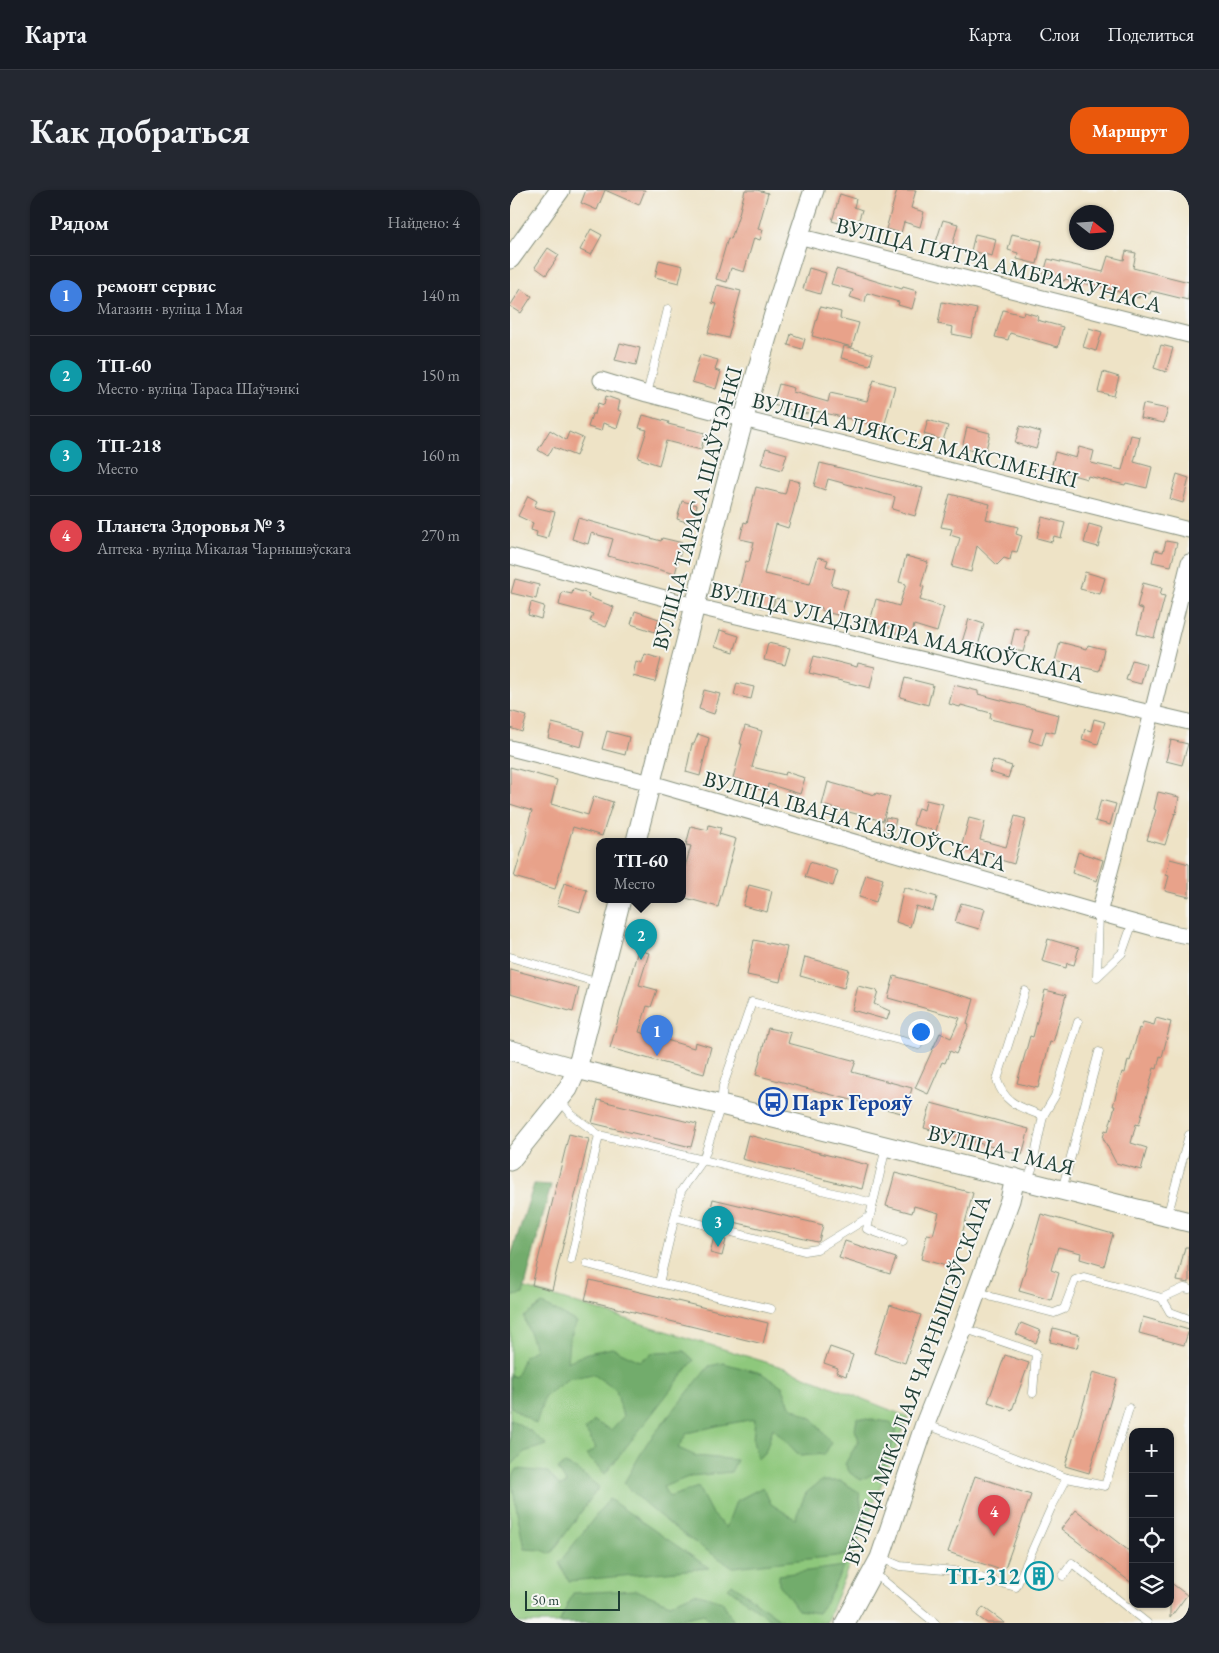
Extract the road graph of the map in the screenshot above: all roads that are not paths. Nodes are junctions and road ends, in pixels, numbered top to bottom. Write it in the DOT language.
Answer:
graph roads {
  1 [pos="560,190"];
  2 [pos="814,190"];
  3 [pos="798,236"];
  4 [pos="510,259"];
  5 [pos="668,309"];
  6 [pos="1189,335"];
  7 [pos="602,380"];
  8 [pos="647,394"];
  9 [pos="743,419"];
  10 [pos="1189,530"];
  11 [pos="510,556"];
  12 [pos="1189,562"];
  13 [pos="694,606"];
  14 [pos="1152,713"];
  15 [pos="1189,722"];
  16 [pos="510,748"];
  17 [pos="651,783"];
  18 [pos="637,838"];
  19 [pos="620,903"];
  20 [pos="1099,914"];
  21 [pos="1133,922"];
  22 [pos="1189,936"];
  23 [pos="510,956"];
  24 [pos="599,984"];
  25 [pos="1025,991"];
  26 [pos="1078,1022"];
  27 [pos="918,1045"];
  28 [pos="510,1050"];
  29 [pos="1099,1052"];
  30 [pos="577,1068"];
  31 [pos="560,1100"];
  32 [pos="721,1105"];
  33 [pos="1043,1116"];
  34 [pos="599,1135"];
  35 [pos="1189,1135"];
  36 [pos="886,1147"];
  37 [pos="703,1160"];
  38 [pos="510,1162"];
  39 [pos="1021,1180"];
  40 [pos="1062,1190"];
  41 [pos="873,1203"];
  42 [pos="675,1217"];
  43 [pos="870,1217"];
  44 [pos="1167,1217"];
  45 [pos="1189,1222"];
  46 [pos="903,1242"];
  47 [pos="571,1260"];
  48 [pos="587,1264"];
  49 [pos="659,1284"];
  50 [pos="1189,1289"];
  51 [pos="977,1290"];
  52 [pos="1162,1298"];
  53 [pos="771,1309"];
  54 [pos="1189,1319"];
  55 [pos="963,1328"];
  56 [pos="1033,1393"];
  57 [pos="1129,1408"];
  58 [pos="925,1424"];
  59 [pos="1067,1478"];
  60 [pos="877,1565"];
  61 [pos="1063,1576"];
  62 [pos="845,1623"];
  63 [pos="935,1623"];
  64 [pos="1148,1623"];
  1 -- 4 [label="street"];
  2 -- 3 [label="street, ВУЛІЦА ТАРАСА ШАЎЧЭНКІ"];
  3 -- 6 [label="street, ВУЛІЦА ПЯТРА АМБРАЖУНАСА"];
  3 -- 9 [label="street, ВУЛІЦА ТАРАСА ШАЎЧЭНКІ"];
  5 -- 8 [label="lane"];
  7 -- 8 [label="street, ВУЛІЦА АЛЯКСЕЯ МАКСІМЕНКІ"];
  8 -- 9 [label="street, ВУЛІЦА АЛЯКСЕЯ МАКСІМЕНКІ"];
  9 -- 10 [label="street, ВУЛІЦА АЛЯКСЕЯ МАКСІМЕНКІ"];
  9 -- 13 [label="street, ВУЛІЦА ТАРАСА ШАЎЧЭНКІ"];
  11 -- 13 [label="street, ВУЛІЦА УЛАДЗІМІРА МАЯКОЎСКАГА"];
  12 -- 14 [label="street"];
  13 -- 14 [label="street, ВУЛІЦА УЛАДЗІМІРА МАЯКОЎСКАГА"];
  13 -- 17 [label="street, ВУЛІЦА ТАРАСА ШАЎЧЭНКІ"];
  14 -- 15 [label="street, ВУЛІЦА УЛАДЗІМІРА МАЯКОЎСКАГА"];
  14 -- 20 [label="street"];
  16 -- 17 [label="street, ВУЛІЦА ІВАНА КАЗЛОЎСКАГА"];
  17 -- 18 [label="street, ВУЛІЦА ТАРАСА ШАЎЧЭНКІ"];
  17 -- 20 [label="street, ВУЛІЦА ІВАНА КАЗЛОЎСКАГА"];
  19 -- 24 [label="street"];
  20 -- 21 [label="street, ВУЛІЦА ІВАНА КАЗЛОЎСКАГА"];
  20 -- 21 [label="lane"];
  21 -- 22 [label="street, ВУЛІЦА ІВАНА КАЗЛОЎСКАГА"];
  23 -- 24 [label="lane"];
  24 -- 30 [label="street"];
  25 -- 33 [label="lane"];
  26 -- 33 [label="lane"];
  27 -- 32 [label="lane"];
  28 -- 30 [label="street, ВУЛІЦА 1 МАЯ"];
  29 -- 40 [label="lane"];
  30 -- 31 [label="street"];
  30 -- 32 [label="street, ВУЛІЦА 1 МАЯ"];
  31 -- 34 [label="lane"];
  31 -- 38 [label="street"];
  32 -- 36 [label="street, ВУЛІЦА 1 МАЯ"];
  32 -- 37 [label="lane"];
  33 -- 39 [label="lane"];
  34 -- 37 [label="lane"];
  34 -- 47 [label="lane"];
  35 -- 44 [label="lane"];
  36 -- 39 [label="street, ВУЛІЦА 1 МАЯ"];
  36 -- 41 [label="lane"];
  37 -- 41 [label="lane"];
  37 -- 42 [label="lane"];
  39 -- 40 [label="street, ВУЛІЦА 1 МАЯ"];
  39 -- 51 [label="street, ВУЛІЦА МІКАЛАЯ ЧАРНЫШЭЎСКАГА"];
  40 -- 44 [label="street, ВУЛІЦА 1 МАЯ"];
  41 -- 43 [label="lane"];
  42 -- 43 [label="lane"];
  42 -- 49 [label="lane"];
  43 -- 46 [label="lane"];
  44 -- 45 [label="street, ВУЛІЦА 1 МАЯ"];
  48 -- 49 [label="lane"];
  49 -- 53 [label="lane"];
  50 -- 52 [label="lane"];
  51 -- 52 [label="lane"];
  51 -- 55 [label="street, ВУЛІЦА МІКАЛАЯ ЧАРНЫШЭЎСКАГА"];
  52 -- 54 [label="lane"];
  55 -- 56 [label="lane"];
  55 -- 58 [label="street, ВУЛІЦА МІКАЛАЯ ЧАРНЫШЭЎСКАГА"];
  57 -- 59 [label="lane"];
  58 -- 59 [label="lane"];
  58 -- 60 [label="street, ВУЛІЦА МІКАЛАЯ ЧАРНЫШЭЎСКАГА"];
  59 -- 60 [label="lane"];
  60 -- 62 [label="street, ВУЛІЦА МІКАЛАЯ ЧАРНЫШЭЎСКАГА"];
  60 -- 63 [label="lane"];
  61 -- 64 [label="lane"];
}
